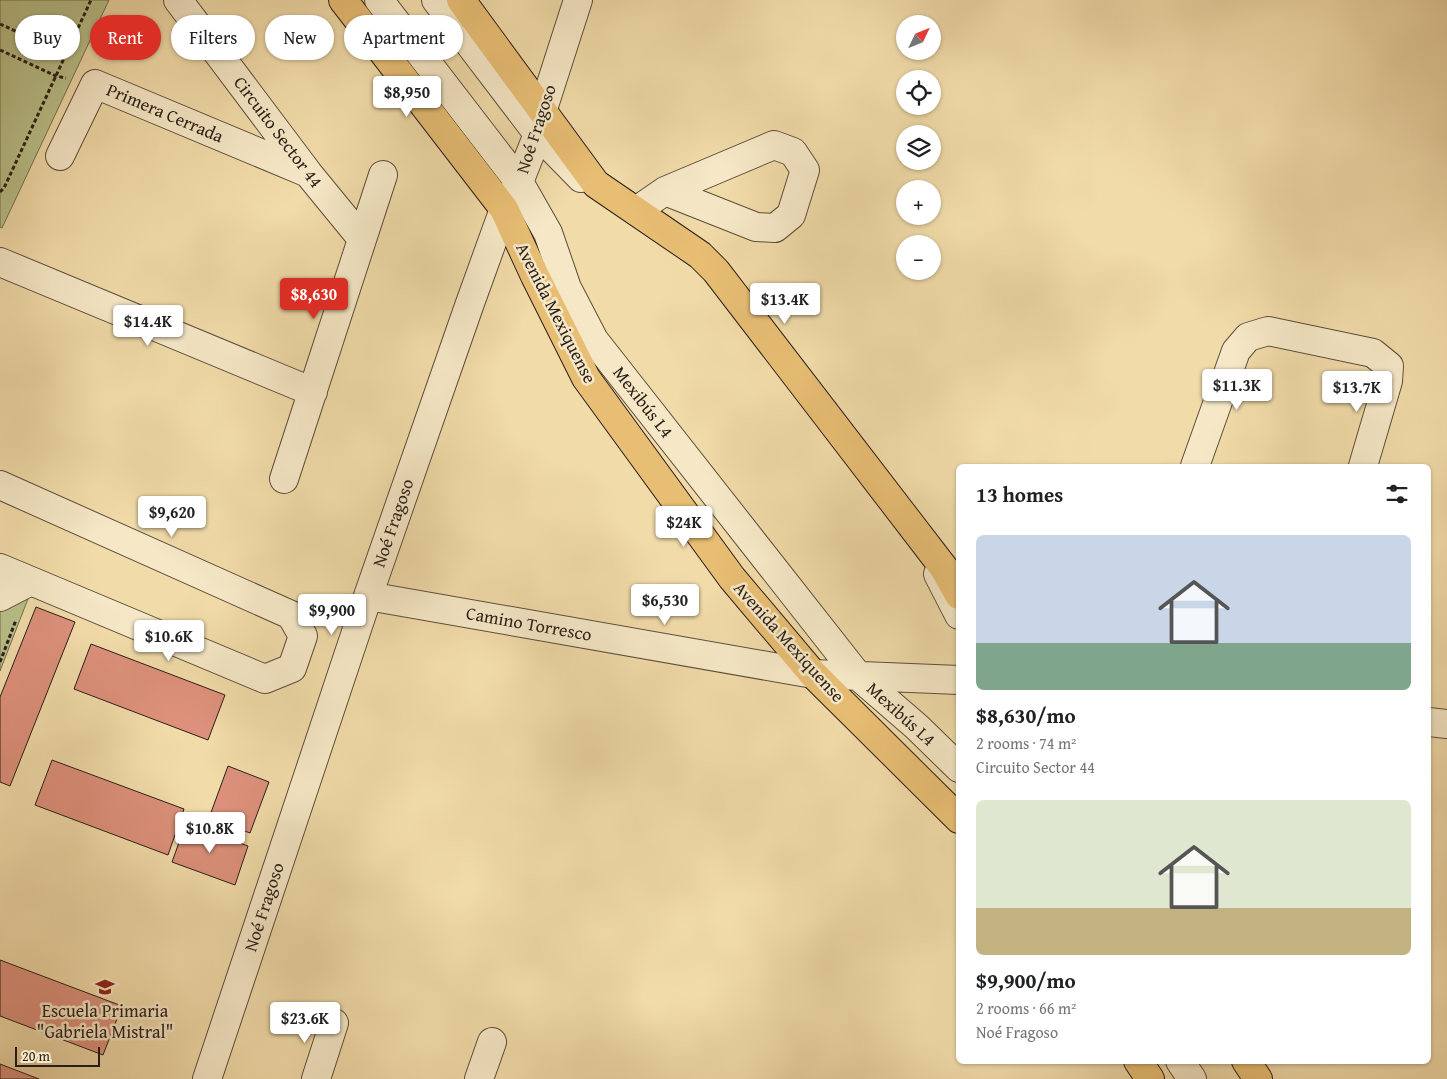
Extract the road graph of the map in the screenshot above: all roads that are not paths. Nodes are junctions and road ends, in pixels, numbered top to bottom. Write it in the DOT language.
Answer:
graph roads {
  1 [pos="178,0"];
  2 [pos="343,0"];
  3 [pos="379,0"];
  4 [pos="436,0"];
  5 [pos="461,0"];
  6 [pos="578,0"];
  7 [pos="540,123"];
  8 [pos="60,156"];
  9 [pos="308,173"];
  10 [pos="383,175"];
  11 [pos="519,182"];
  12 [pos="665,191"];
  13 [pos="504,209"];
  14 [pos="636,211"];
  15 [pos="362,238"];
  16 [pos="0,262"];
  17 [pos="312,392"];
  18 [pos="1196,464"];
  19 [pos="1364,464"];
  20 [pos="284,479"];
  21 [pos="0,485"];
  22 [pos="0,568"];
  23 [pos="31,581"];
  24 [pos="956,589"];
  25 [pos="368,596"];
  26 [pos="0,597"];
  27 [pos="956,609"];
  28 [pos="813,674"];
  29 [pos="858,676"];
  30 [pos="956,680"];
  31 [pos="956,765"];
  32 [pos="956,816"];
  33 [pos="334,1023"];
  34 [pos="492,1042"];
  35 [pos="1140,1064"];
  36 [pos="1182,1064"];
  37 [pos="1233,1064"];
  38 [pos="1248,1064"];
  39 [pos="207,1079"];
  40 [pos="316,1079"];
  41 [pos="479,1079"];
  42 [pos="1150,1079"];
  43 [pos="1192,1079"];
  44 [pos="1243,1079"];
  45 [pos="1258,1079"];
  1 -- 9 [label="street, Circuito Sector 44"];
  2 -- 13 [label="main road, Avenida Mexiquense"];
  3 -- 11 [label="street, Mexibús L4"];
  4 -- 7 [label="street"];
  5 -- 7 [label="main road"];
  6 -- 7 [label="street, Noé Fragoso"];
  7 -- 11 [label="street, Noé Fragoso"];
  7 -- 14 [label="main road"];
  7 -- 27 [label="street"];
  8 -- 9 [label="street, Primera Cerrada"];
  9 -- 15 [label="street, Circuito Sector 44"];
  10 -- 15 [label="street"];
  11 -- 13 [label="street, Noé Fragoso"];
  11 -- 29 [label="street, Mexibús L4"];
  12 -- 14 [label="street"];
  13 -- 25 [label="street, Noé Fragoso"];
  13 -- 28 [label="main road, Avenida Mexiquense"];
  14 -- 24 [label="main road"];
  15 -- 17 [label="street"];
  16 -- 17 [label="street"];
  17 -- 20 [label="street"];
  18 -- 19 [label="street"];
  21 -- 23 [label="street"];
  22 -- 23 [label="street"];
  23 -- 26 [label="street"];
  25 -- 28 [label="street, Camino Torresco"];
  25 -- 39 [label="street, Noé Fragoso"];
  28 -- 29 [label="street, Camino Torresco"];
  28 -- 32 [label="main road, Avenida Mexiquense"];
  29 -- 30 [label="street, Camino Torresco"];
  29 -- 31 [label="street, Mexibús L4"];
  33 -- 40 [label="street"];
  34 -- 41 [label="street"];
  35 -- 42 [label="main road"];
  36 -- 43 [label="street"];
  37 -- 44 [label="street"];
  38 -- 45 [label="main road"];
}
